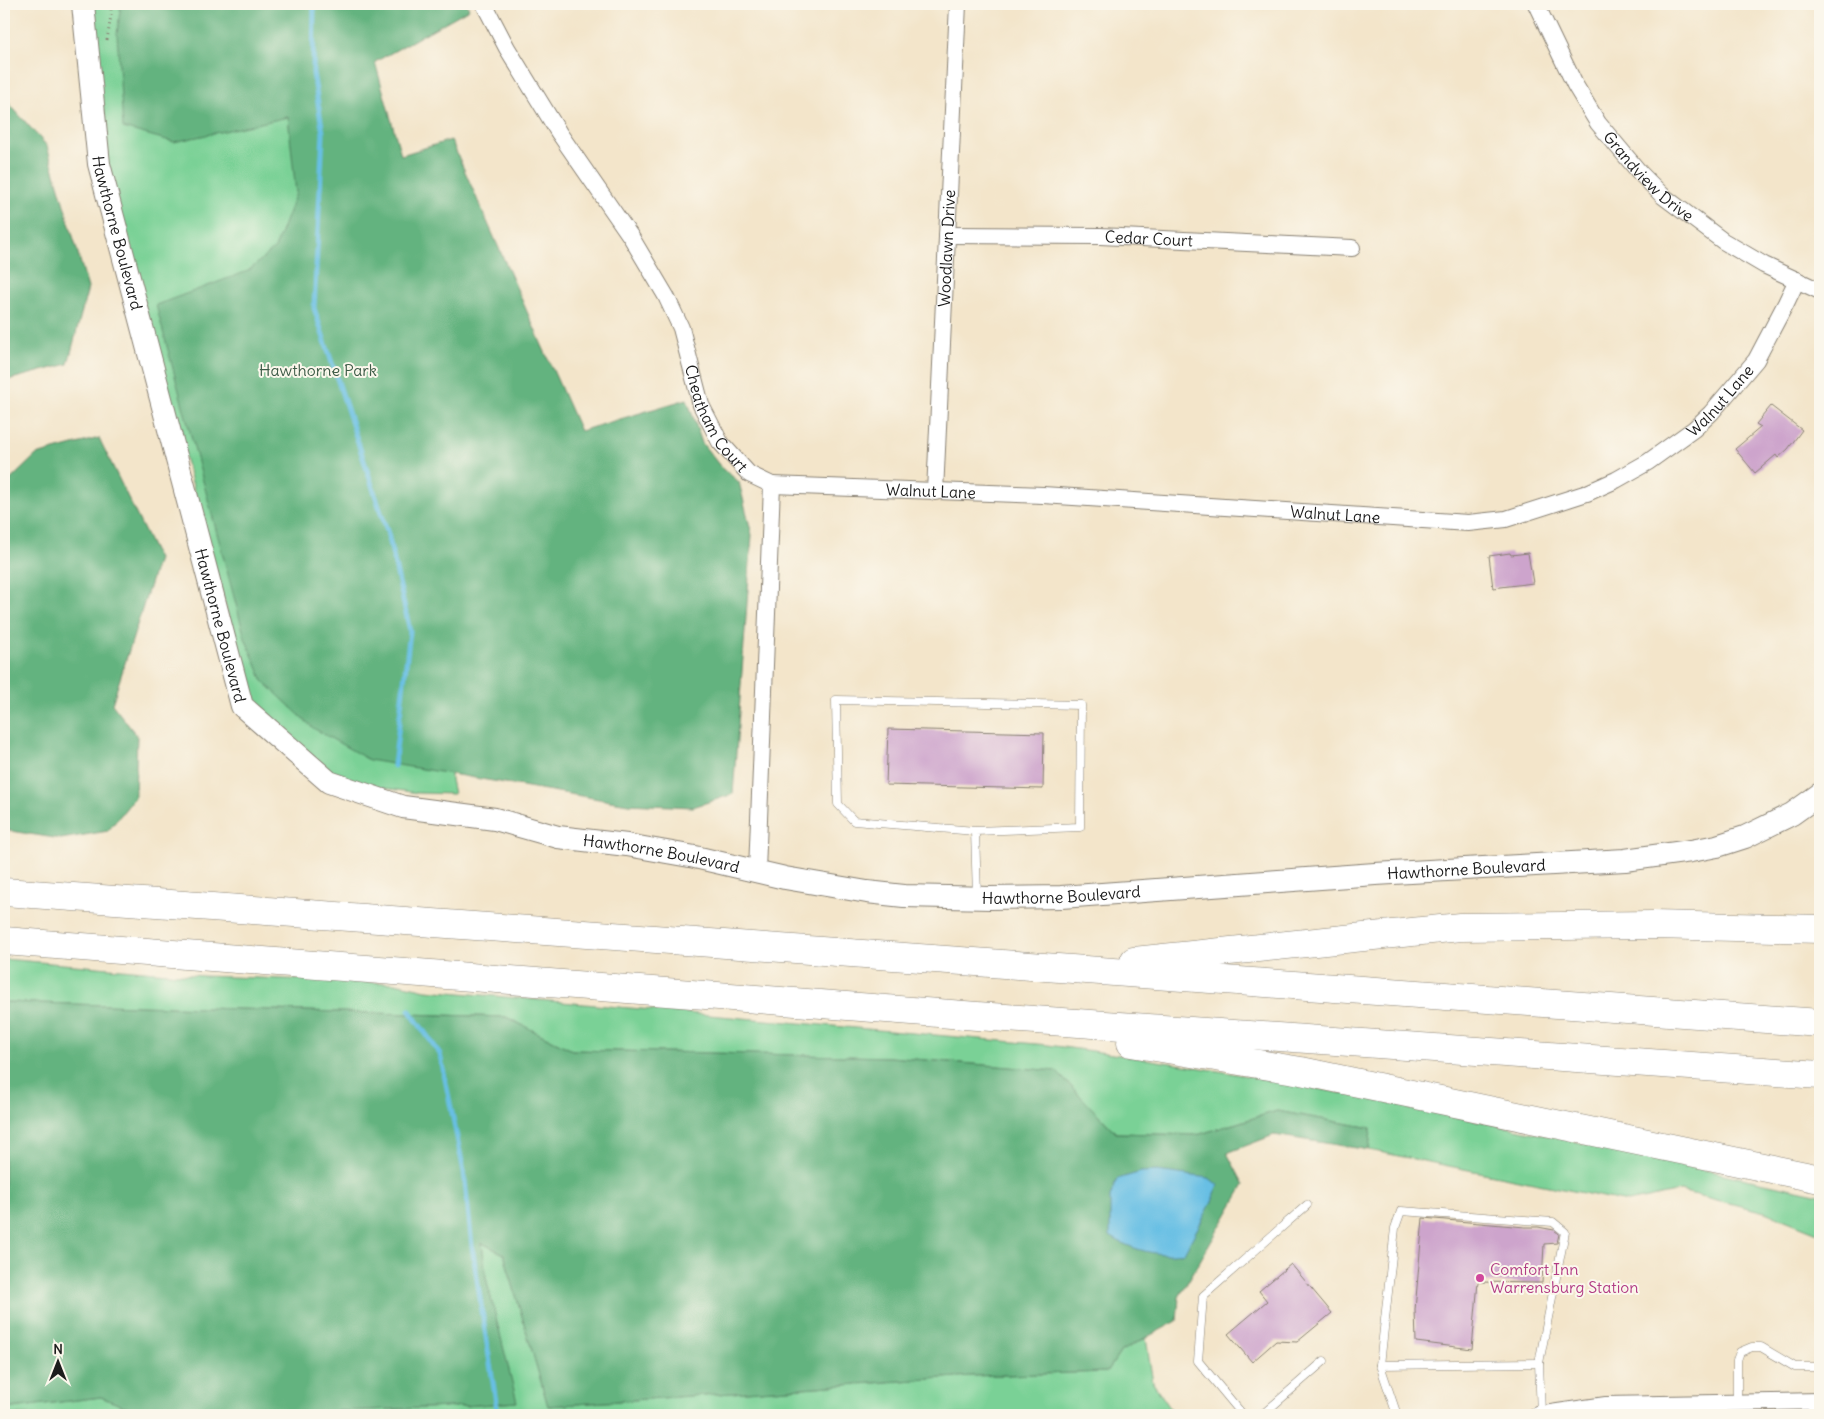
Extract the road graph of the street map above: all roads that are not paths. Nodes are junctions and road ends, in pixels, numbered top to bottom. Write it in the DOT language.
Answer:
graph roads {
  1 [pos="83,4"];
  2 [pos="484,4"];
  3 [pos="958,4"];
  4 [pos="1536,4"];
  5 [pos="946,235"];
  6 [pos="1352,248"];
  7 [pos="1797,280"];
  8 [pos="1820,291"];
  9 [pos="772,485"];
  10 [pos="935,492"];
  11 [pos="1820,794"];
  12 [pos="975,831"];
  13 [pos="757,872"];
  14 [pos="4,892"];
  15 [pos="977,898"];
  16 [pos="1820,929"];
  17 [pos="4,941"];
  18 [pos="1071,969"];
  19 [pos="977,1016"];
  20 [pos="1820,1023"];
  21 [pos="1820,1075"];
  22 [pos="1820,1179"];
  23 [pos="1308,1205"];
  24 [pos="1324,1361"];
  25 [pos="1539,1363"];
  26 [pos="1380,1365"];
  27 [pos="1820,1367"];
  28 [pos="1820,1401"];
  29 [pos="1727,1408"];
  30 [pos="1605,1410"];
  31 [pos="1243,1415"];
  32 [pos="1262,1415"];
  33 [pos="1397,1415"];
  34 [pos="1539,1415"];
  1 -- 13 [label="street, Hawthorne Boulevard"];
  2 -- 9 [label="street, Cheatham Court"];
  3 -- 5 [label="street, Woodlawn Drive"];
  4 -- 7 [label="street, Grandview Drive"];
  5 -- 6 [label="street, Cedar Court"];
  5 -- 10 [label="street, Woodlawn Drive"];
  7 -- 8 [label="street, Grandview Drive"];
  7 -- 10 [label="street, Walnut Lane"];
  9 -- 10 [label="street, Walnut Lane"];
  9 -- 13 [label="street"];
  11 -- 15 [label="street, Hawthorne Boulevard"];
  12 -- 12 [label="lane"];
  12 -- 15 [label="lane"];
  13 -- 15 [label="street, Hawthorne Boulevard"];
  14 -- 18 [label="highway"];
  16 -- 18 [label="highway"];
  17 -- 19 [label="highway"];
  18 -- 20 [label="highway"];
  19 -- 21 [label="highway"];
  19 -- 22 [label="highway"];
  23 -- 31 [label="lane"];
  24 -- 32 [label="lane"];
  25 -- 26 [label="lane"];
  25 -- 26 [label="lane"];
  25 -- 34 [label="lane"];
  26 -- 33 [label="lane"];
  27 -- 29 [label="lane"];
  28 -- 29 [label="street"];
  29 -- 30 [label="street"];
  30 -- 34 [label="street"];
}
